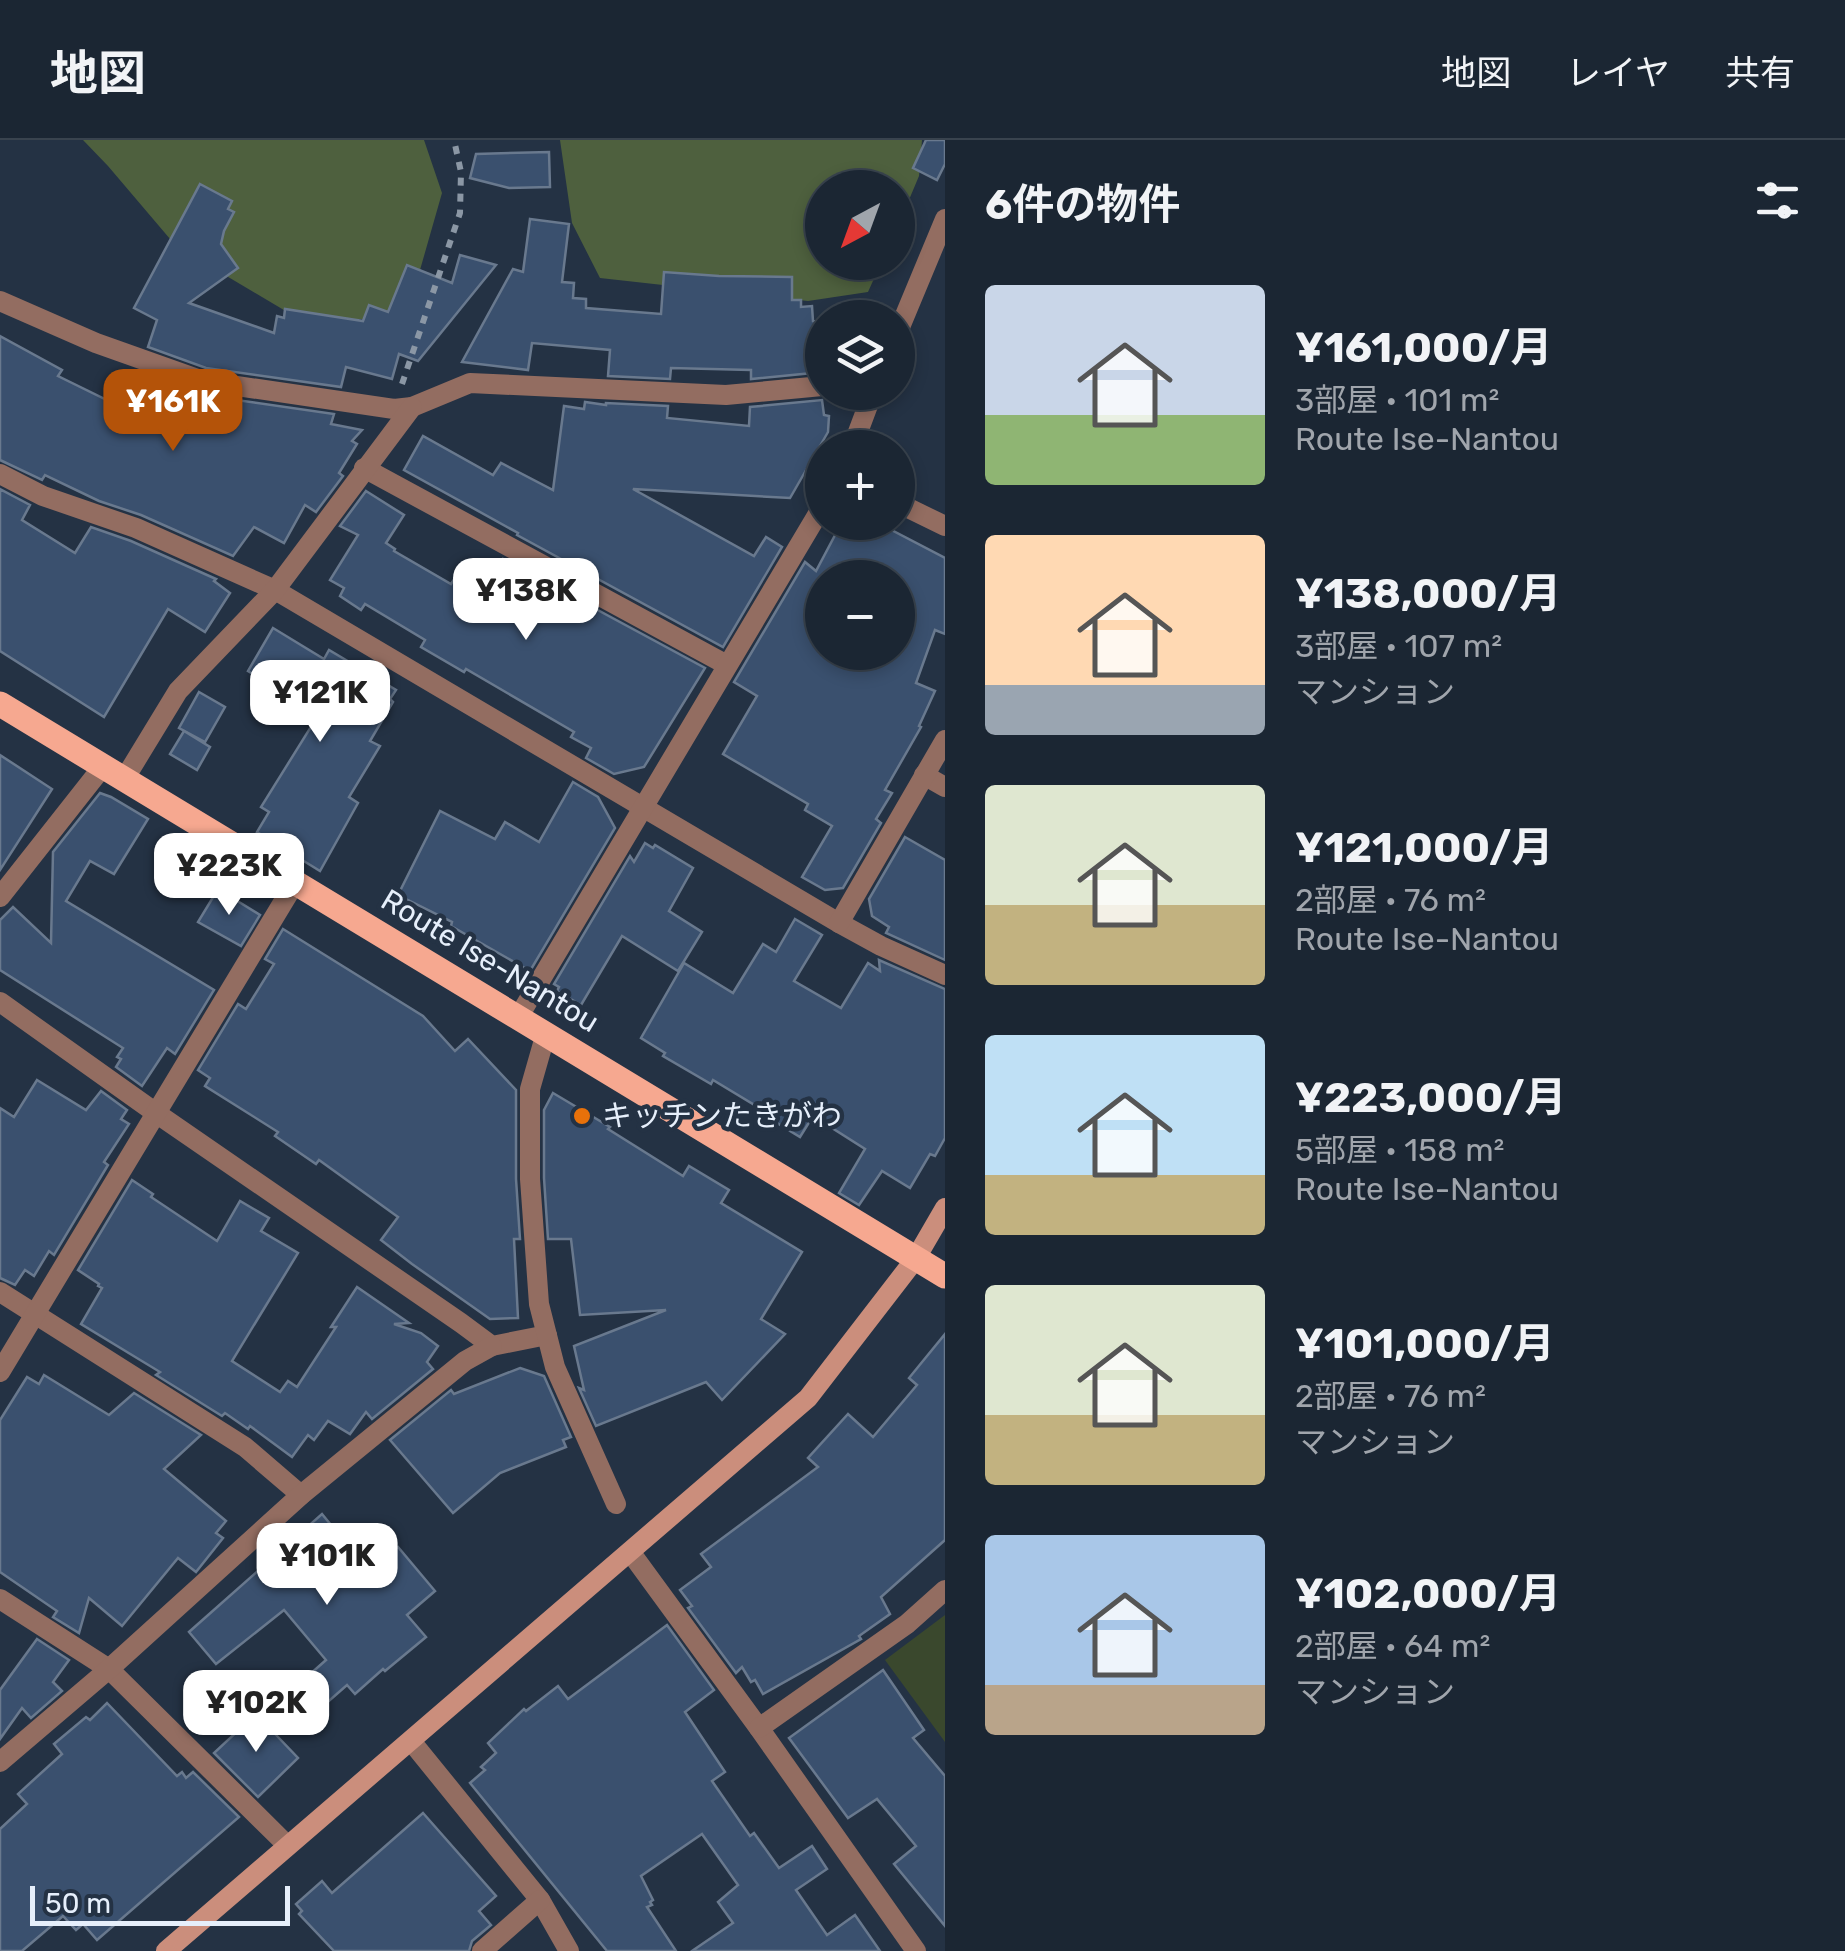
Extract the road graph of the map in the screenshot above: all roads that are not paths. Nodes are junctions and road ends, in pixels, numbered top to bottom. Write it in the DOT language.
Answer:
graph roads {
  1 [pos="943,230"];
  2 [pos="912,300"];
  3 [pos="0,301"];
  4 [pos="805,387"];
  5 [pos="403,408"];
  6 [pos="364,468"];
  7 [pos="0,474"];
  8 [pos="915,511"];
  9 [pos="945,526"];
  10 [pos="805,534"];
  11 [pos="275,590"];
  12 [pos="727,665"];
  13 [pos="0,704"];
  14 [pos="945,740"];
  15 [pos="114,771"];
  16 [pos="924,775"];
  17 [pos="945,788"];
  18 [pos="644,806"];
  19 [pos="296,881"];
  20 [pos="0,897"];
  21 [pos="839,923"];
  22 [pos="945,975"];
  23 [pos="0,1002"];
  24 [pos="519,1016"];
  25 [pos="546,1033"];
  26 [pos="156,1113"];
  27 [pos="945,1208"];
  28 [pos="916,1258"];
  29 [pos="945,1276"];
  30 [pos="0,1292"];
  31 [pos="35,1314"];
  32 [pos="547,1335"];
  33 [pos="492,1346"];
  34 [pos="0,1372"];
  35 [pos="301,1495"];
  36 [pos="616,1504"];
  37 [pos="630,1553"];
  38 [pos="945,1590"];
  39 [pos="0,1599"];
  40 [pos="109,1669"];
  41 [pos="758,1728"];
  42 [pos="411,1741"];
  43 [pos="0,1762"];
  44 [pos="287,1845"];
  45 [pos="540,1900"];
  46 [pos="166,1951"];
  47 [pos="482,1951"];
  48 [pos="569,1951"];
  49 [pos="916,1951"];
  1 -- 2 [label="street"];
  3 -- 5 [label="street"];
  4 -- 5 [label="street"];
  5 -- 6 [label="street"];
  6 -- 11 [label="street"];
  6 -- 12 [label="street"];
  7 -- 11 [label="street"];
  8 -- 9 [label="street"];
  10 -- 12 [label="street"];
  11 -- 15 [label="street"];
  11 -- 18 [label="street"];
  12 -- 18 [label="street"];
  13 -- 15 [label="main road, Route Ise-Nantou"];
  14 -- 16 [label="street"];
  15 -- 19 [label="main road, Route Ise-Nantou"];
  15 -- 20 [label="street"];
  16 -- 17 [label="street"];
  16 -- 21 [label="street"];
  18 -- 21 [label="street"];
  18 -- 24 [label="street"];
  19 -- 24 [label="main road, Route Ise-Nantou"];
  19 -- 26 [label="street"];
  21 -- 22 [label="street"];
  23 -- 26 [label="street"];
  24 -- 25 [label="main road, Route Ise-Nantou"];
  25 -- 28 [label="main road, Route Ise-Nantou"];
  25 -- 32 [label="street"];
  26 -- 31 [label="street"];
  26 -- 33 [label="street"];
  27 -- 28 [label="street"];
  28 -- 29 [label="main road, Route Ise-Nantou"];
  28 -- 37 [label="street"];
  30 -- 31 [label="street"];
  31 -- 34 [label="street"];
  31 -- 35 [label="street"];
  32 -- 33 [label="street"];
  32 -- 36 [label="street"];
  33 -- 35 [label="street"];
  35 -- 40 [label="street"];
  37 -- 41 [label="street"];
  37 -- 42 [label="street"];
  38 -- 41 [label="street"];
  39 -- 40 [label="street"];
  40 -- 43 [label="street"];
  40 -- 44 [label="street"];
  41 -- 49 [label="street"];
  42 -- 44 [label="street"];
  42 -- 45 [label="street"];
  44 -- 46 [label="street"];
  45 -- 47 [label="street"];
  45 -- 48 [label="street"];
}
